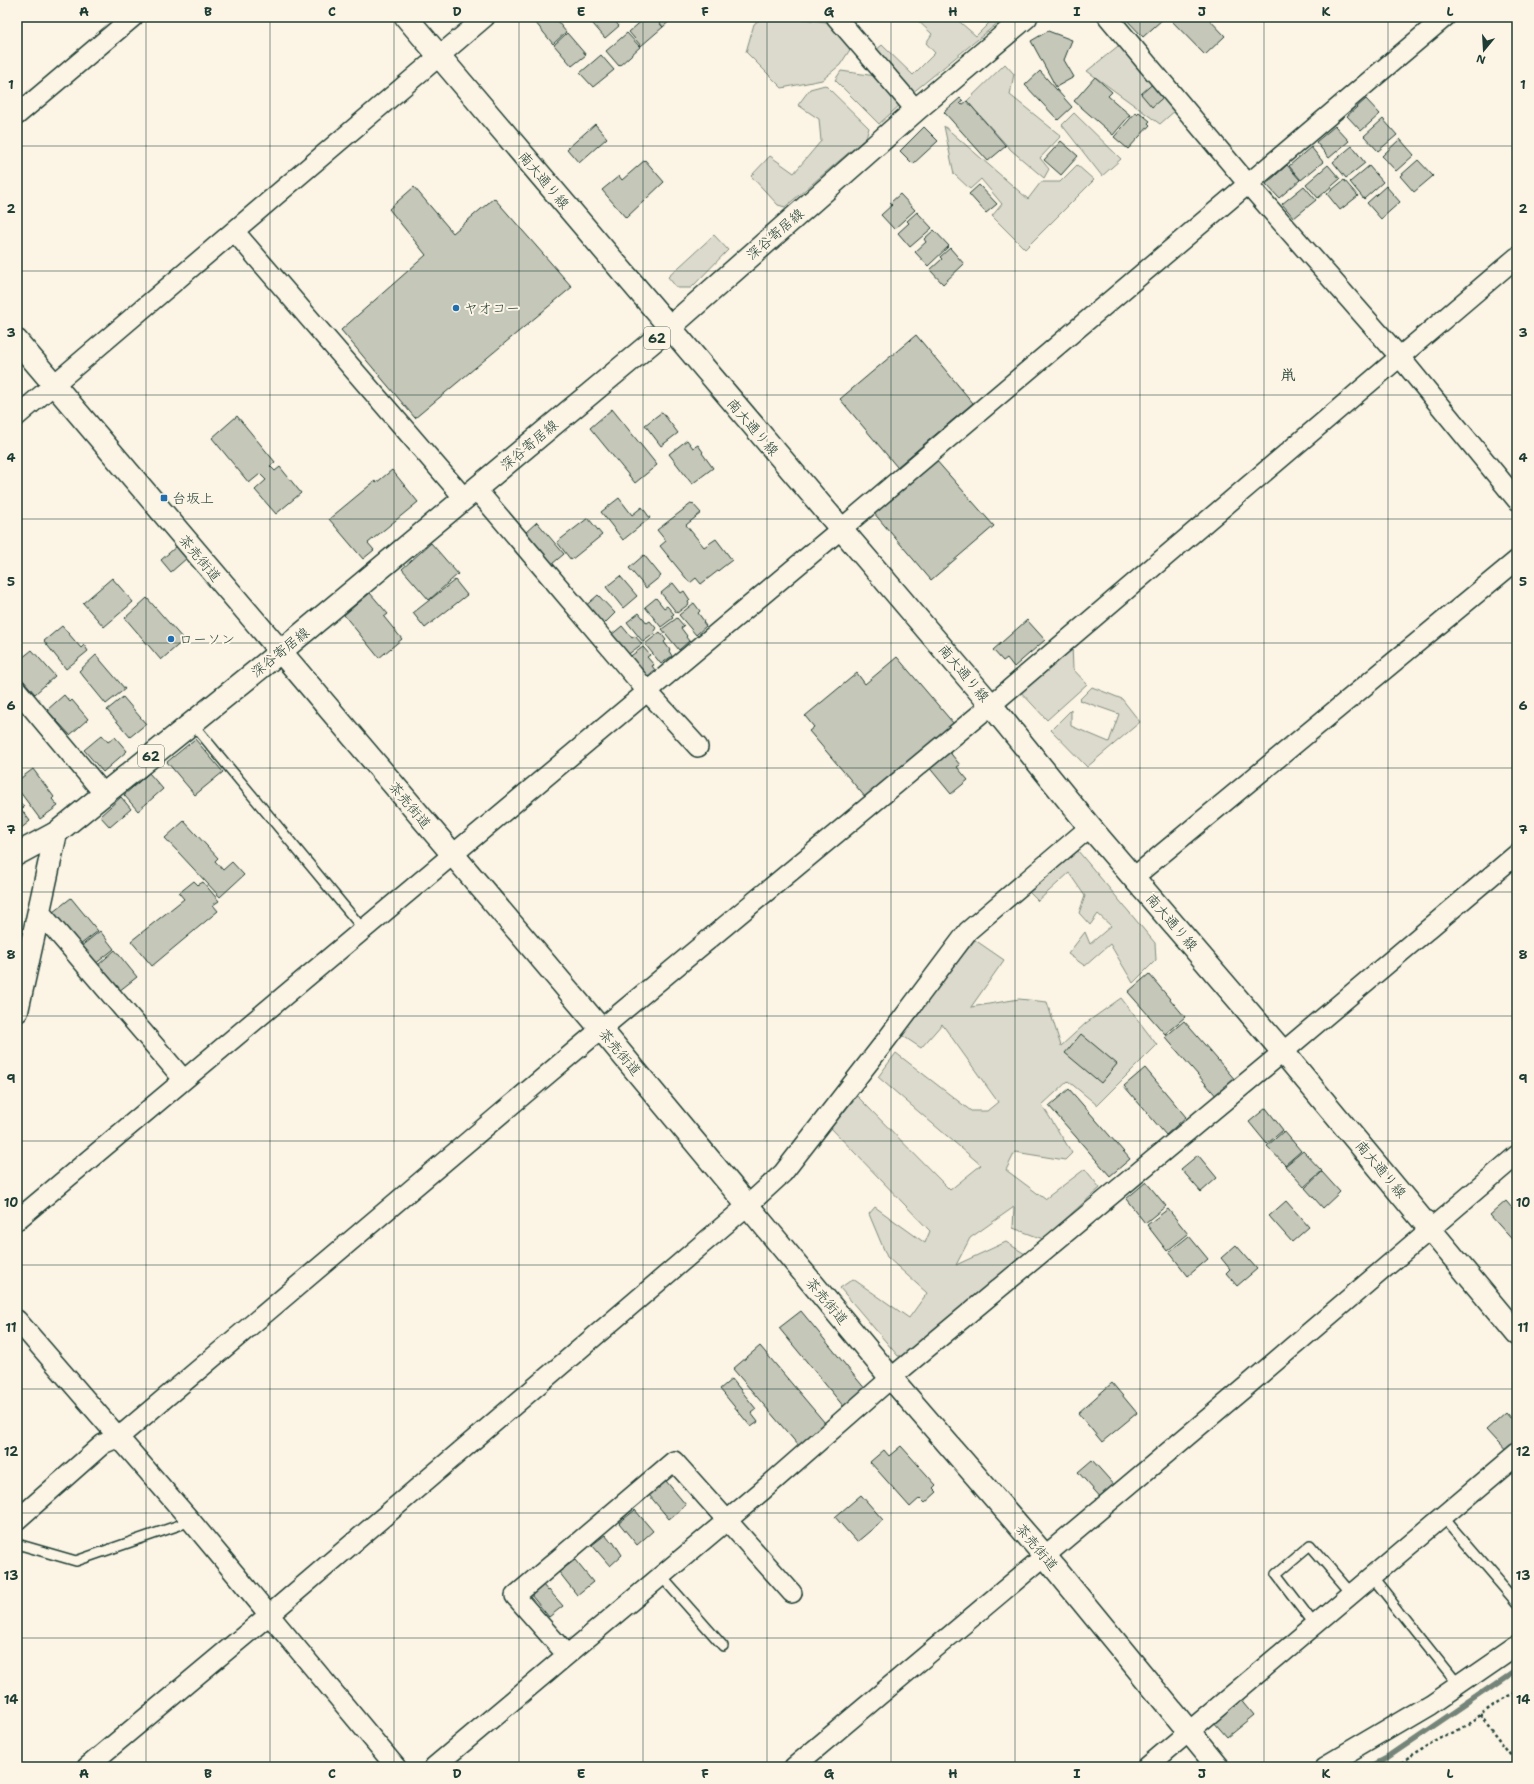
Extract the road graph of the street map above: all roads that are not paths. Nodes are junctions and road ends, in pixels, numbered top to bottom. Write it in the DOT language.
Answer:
graph roads {
  1 [pos="133,17"];
  2 [pos="406,17"];
  3 [pos="485,17"];
  4 [pos="836,17"];
  5 [pos="1026,17"];
  6 [pos="1108,17"];
  7 [pos="1445,17"];
  8 [pos="440,56"];
  9 [pos="916,110"];
  10 [pos="17,115"];
  11 [pos="1248,184"];
  12 [pos="234,231"];
  13 [pos="1517,257"];
  14 [pos="669,328"];
  15 [pos="17,341"];
  16 [pos="1399,356"];
  17 [pos="54,385"];
  18 [pos="17,416"];
  19 [pos="470,494"];
  20 [pos="1517,500"];
  21 [pos="841,529"];
  22 [pos="1517,560"];
  23 [pos="280,652"];
  24 [pos="17,690"];
  25 [pos="647,691"];
  26 [pos="991,705"];
  27 [pos="192,723"];
  28 [pos="698,747"];
  29 [pos="104,794"];
  30 [pos="1090,827"];
  31 [pos="56,833"];
  32 [pos="17,854"];
  33 [pos="452,854"];
  34 [pos="1517,854"];
  35 [pos="1134,877"];
  36 [pos="40,912"];
  37 [pos="363,929"];
  38 [pos="17,1011"];
  39 [pos="601,1030"];
  40 [pos="1283,1052"];
  41 [pos="184,1080"];
  42 [pos="1517,1155"];
  43 [pos="748,1205"];
  44 [pos="17,1220"];
  45 [pos="1429,1228"];
  46 [pos="17,1320"];
  47 [pos="1517,1334"];
  48 [pos="891,1378"];
  49 [pos="119,1437"];
  50 [pos="1517,1454"];
  51 [pos="1443,1517"];
  52 [pos="17,1520"];
  53 [pos="728,1520"];
  54 [pos="191,1521"];
  55 [pos="17,1544"];
  56 [pos="1045,1556"];
  57 [pos="661,1576"];
  58 [pos="1372,1577"];
  59 [pos="792,1592"];
  60 [pos="1352,1594"];
  61 [pos="1517,1603"];
  62 [pos="269,1615"];
  63 [pos="1314,1625"];
  64 [pos="1517,1645"];
  65 [pos="722,1646"];
  66 [pos="567,1656"];
  67 [pos="1458,1685"];
  68 [pos="1189,1730"];
  69 [pos="87,1767"];
  70 [pos="396,1767"];
  71 [pos="434,1767"];
  72 [pos="794,1767"];
  73 [pos="1146,1767"];
  74 [pos="1218,1767"];
  75 [pos="1325,1767"];
  1 -- 10 [label="street"];
  2 -- 8 [label="street, 南大通り線"];
  3 -- 8 [label="street"];
  4 -- 9 [label="street"];
  5 -- 9 [label="street, 深谷寄居線 / 62"];
  6 -- 11 [label="street"];
  7 -- 11 [label="street"];
  8 -- 12 [label="street"];
  8 -- 14 [label="street, 南大通り線"];
  9 -- 14 [label="street, 深谷寄居線 / 62"];
  11 -- 16 [label="street"];
  11 -- 21 [label="street"];
  12 -- 17 [label="street"];
  12 -- 19 [label="street"];
  13 -- 16 [label="street"];
  14 -- 19 [label="street, 深谷寄居線 / 62"];
  14 -- 21 [label="street, 南大通り線"];
  15 -- 17 [label="street, 茶売街道"];
  16 -- 20 [label="street"];
  16 -- 26 [label="street"];
  17 -- 18 [label="street"];
  17 -- 23 [label="street, 茶売街道"];
  19 -- 23 [label="street, 深谷寄居線 / 62"];
  19 -- 25 [label="street"];
  21 -- 25 [label="street"];
  21 -- 26 [label="street, 南大通り線"];
  22 -- 35 [label="street"];
  23 -- 27 [label="street, 深谷寄居線 / 62"];
  23 -- 33 [label="street, 茶売街道"];
  24 -- 29 [label="street"];
  25 -- 28 [label="street"];
  25 -- 33 [label="street"];
  26 -- 30 [label="street, 南大通り線"];
  26 -- 39 [label="street"];
  27 -- 29 [label="street, 深谷寄居線 / 62"];
  27 -- 37 [label="lane"];
  29 -- 31 [label="street, 深谷寄居線 / 62"];
  30 -- 35 [label="street, 南大通り線"];
  30 -- 43 [label="street"];
  31 -- 32 [label="street, 深谷寄居線 / 62"];
  31 -- 36 [label="street"];
  33 -- 37 [label="street"];
  33 -- 39 [label="street, 茶売街道"];
  34 -- 40 [label="street"];
  35 -- 40 [label="street, 南大通り線"];
  36 -- 38 [label="street"];
  36 -- 41 [label="street"];
  37 -- 41 [label="street"];
  39 -- 43 [label="street, 茶売街道"];
  39 -- 49 [label="street"];
  40 -- 45 [label="street, 南大通り線"];
  40 -- 48 [label="street"];
  41 -- 44 [label="street"];
  42 -- 45 [label="street"];
  43 -- 48 [label="street, 茶売街道"];
  43 -- 62 [label="street"];
  45 -- 47 [label="street, 南大通り線"];
  45 -- 56 [label="street"];
  46 -- 49 [label="street"];
  48 -- 53 [label="street"];
  48 -- 56 [label="street, 茶売街道"];
  49 -- 52 [label="street"];
  49 -- 54 [label="street"];
  50 -- 51 [label="street"];
  51 -- 58 [label="street"];
  51 -- 61 [label="lane"];
  53 -- 57 [label="street"];
  53 -- 59 [label="street"];
  53 -- 66 [label="street"];
  54 -- 55 [label="lane"];
  54 -- 62 [label="street"];
  56 -- 68 [label="street, 茶売街道"];
  56 -- 72 [label="street"];
  57 -- 65 [label="lane"];
  57 -- 66 [label="street"];
  58 -- 60 [label="street"];
  58 -- 67 [label="lane"];
  60 -- 63 [label="street"];
  60 -- 63 [label="lane"];
  62 -- 69 [label="street"];
  62 -- 70 [label="street"];
  63 -- 68 [label="street"];
  64 -- 67 [label="street"];
  66 -- 71 [label="street"];
  67 -- 75 [label="street"];
  68 -- 73 [label="street"];
  68 -- 74 [label="street, 茶売街道"];
}
